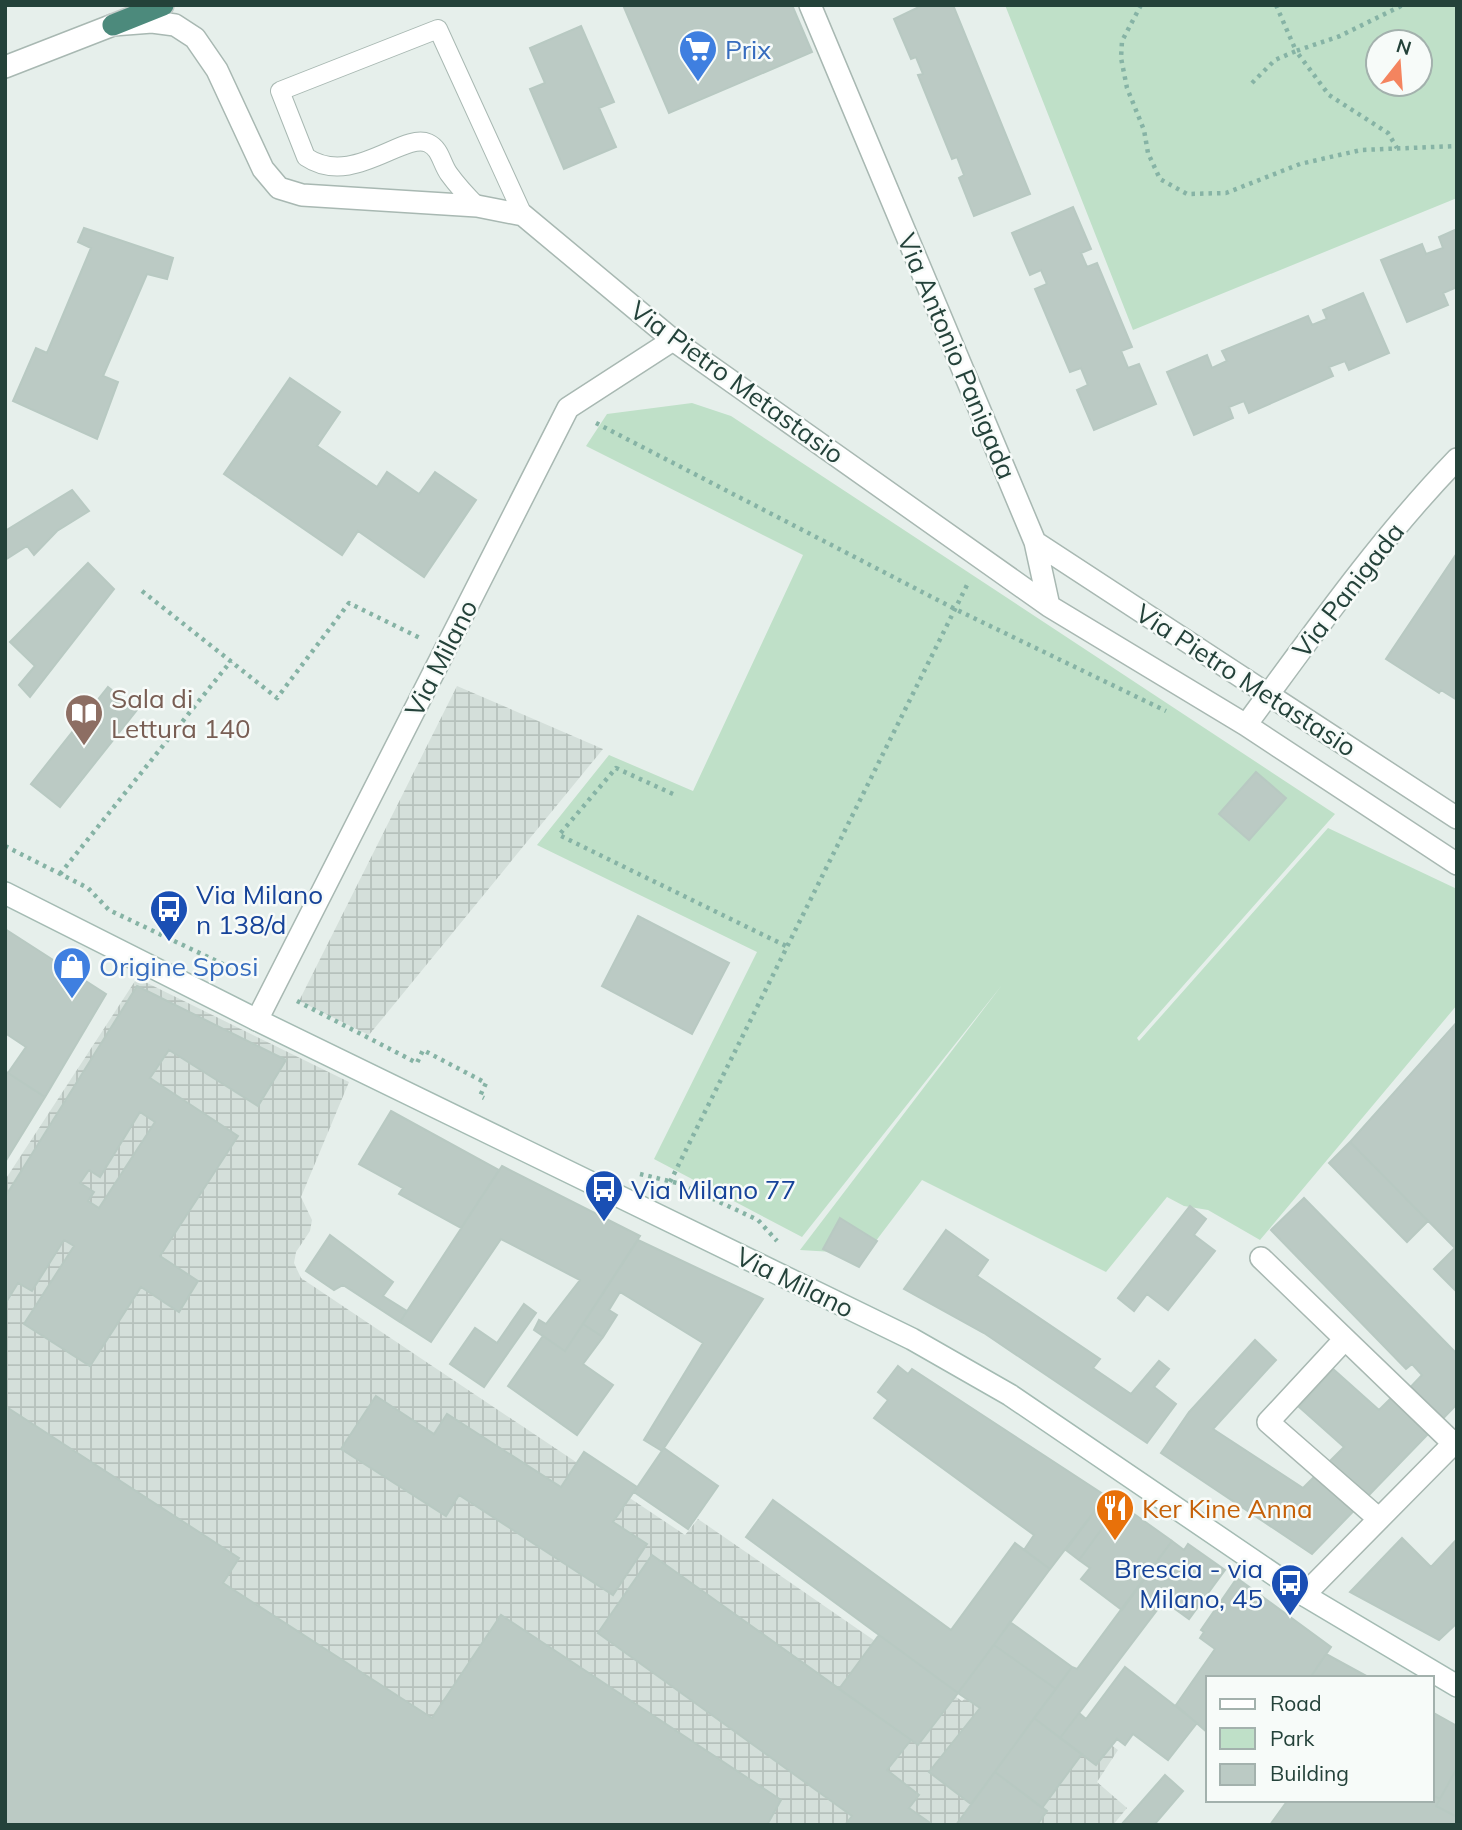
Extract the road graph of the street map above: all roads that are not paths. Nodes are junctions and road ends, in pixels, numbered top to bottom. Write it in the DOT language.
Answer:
graph roads {
  1 [pos="163,5"];
  2 [pos="810,5"];
  3 [pos="113,25"];
  4 [pos="5,67"];
  5 [pos="477,206"];
  6 [pos="523,215"];
  7 [pos="673,340"];
  8 [pos="1457,459"];
  9 [pos="1035,542"];
  10 [pos="1049,606"];
  11 [pos="1268,695"];
  12 [pos="1246,725"];
  13 [pos="1457,818"];
  14 [pos="1457,864"];
  15 [pos="5,893"];
  16 [pos="257,1020"];
  17 [pos="1261,1258"];
  18 [pos="1345,1339"];
  19 [pos="1455,1442"];
  20 [pos="1379,1519"];
  21 [pos="1304,1595"];
  22 [pos="1457,1686"];
  1 -- 3 [label="highway"];
  2 -- 9 [label="street, Via Antonio Panigada"];
  3 -- 4 [label="street"];
  3 -- 5 [label="street"];
  5 -- 6 [label="street"];
  5 -- 6 [label="lane"];
  6 -- 7 [label="street, Via Pietro Metastasio"];
  7 -- 10 [label="street, Via Pietro Metastasio"];
  7 -- 16 [label="street, Via Milano"];
  8 -- 11 [label="street, Via Panigada"];
  9 -- 10 [label="street, Via Antonio Panigada"];
  9 -- 11 [label="street, Via Pietro Metastasio"];
  10 -- 12 [label="street, Via Pietro Metastasio"];
  11 -- 12 [label="street, Via Panigada"];
  11 -- 13 [label="street, Via Pietro Metastasio"];
  12 -- 14 [label="street, Via Pietro Metastasio"];
  15 -- 16 [label="street, Via Milano"];
  16 -- 21 [label="street, Via Milano"];
  17 -- 18 [label="street"];
  18 -- 19 [label="street"];
  18 -- 20 [label="street"];
  19 -- 20 [label="street"];
  20 -- 21 [label="street"];
  21 -- 22 [label="street, Via Milano"];
}
